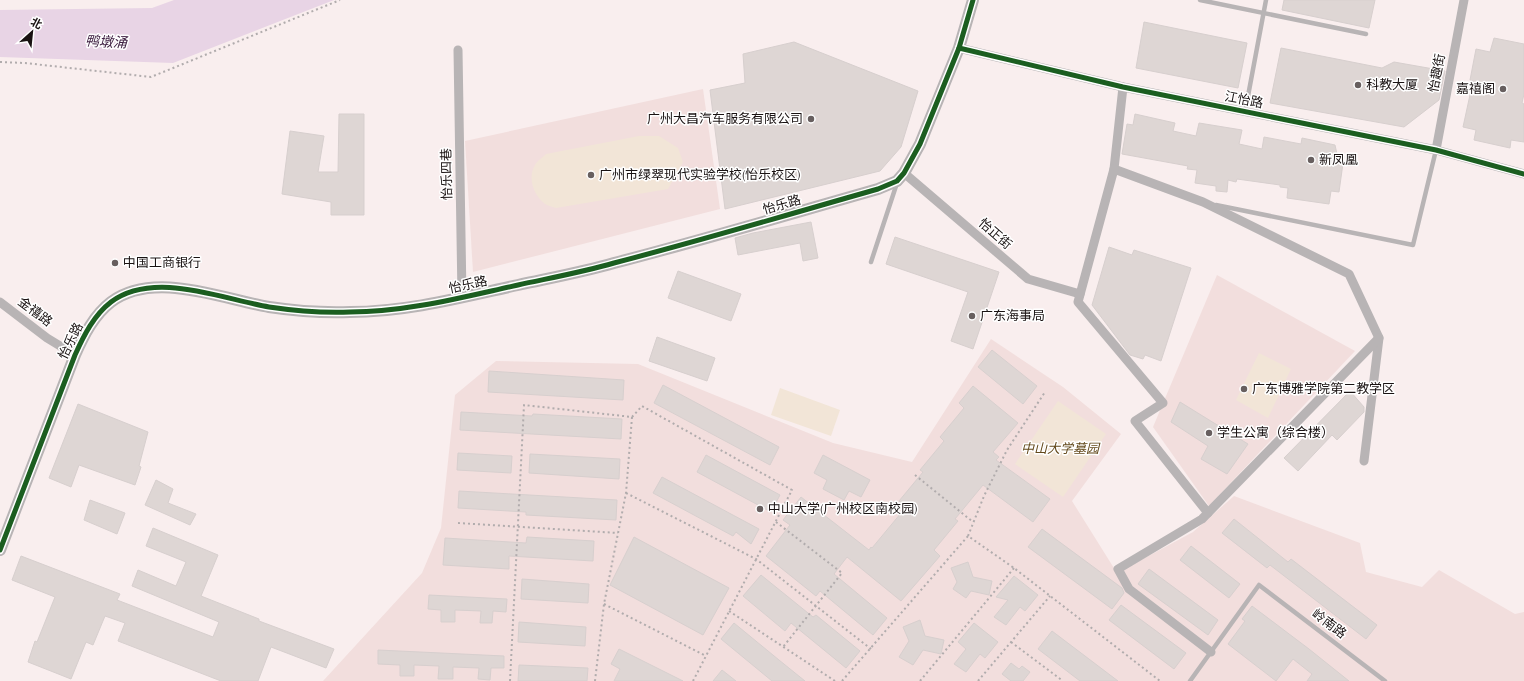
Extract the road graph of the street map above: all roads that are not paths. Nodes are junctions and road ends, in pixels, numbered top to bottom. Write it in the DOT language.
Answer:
graph roads {
  1 [pos="973,0"];
  2 [pos="1200,0"];
  3 [pos="1266,0"];
  4 [pos="1464,0"];
  5 [pos="1264,13"];
  6 [pos="1366,34"];
  7 [pos="959,48"];
  8 [pos="458,50"];
  9 [pos="1123,87"];
  10 [pos="1245,112"];
  11 [pos="1436,150"];
  12 [pos="1114,169"];
  13 [pos="1524,174"];
  14 [pos="901,177"];
  15 [pos="1203,202"];
  16 [pos="871,262"];
  17 [pos="1080,294"];
  18 [pos="462,297"];
  19 [pos="0,302"];
  20 [pos="1379,338"];
  21 [pos="75,354"];
  22 [pos="1364,461"];
  23 [pos="1208,513"];
  24 [pos="0,550"];
  25 [pos="1212,652"];
  26 [pos="1190,681"];
  27 [pos="1385,681"];
  1 -- 7 [label="street"];
  2 -- 5 [label="lane"];
  3 -- 5 [label="lane"];
  4 -- 11 [label="street, 怡趣街"];
  5 -- 6 [label="lane"];
  5 -- 10 [label="lane"];
  7 -- 9 [label="street, 江怡路"];
  7 -- 14 [label="street"];
  8 -- 18 [label="street, 怡乐四巷"];
  9 -- 10 [label="street, 江怡路"];
  9 -- 12 [label="street"];
  10 -- 11 [label="street, 江怡路"];
  11 -- 13 [label="street, 江怡路"];
  11 -- 15 [label="lane"];
  12 -- 15 [label="street"];
  12 -- 17 [label="street"];
  14 -- 16 [label="lane"];
  14 -- 17 [label="street, 怡正街"];
  14 -- 18 [label="street, 怡乐路"];
  15 -- 20 [label="street"];
  17 -- 23 [label="street"];
  18 -- 21 [label="street, 怡乐路"];
  19 -- 21 [label="street, 金禧路"];
  20 -- 22 [label="street"];
  20 -- 23 [label="street"];
  21 -- 24 [label="street, 怡乐路"];
  23 -- 25 [label="street"];
  25 -- 26 [label="lane"];
  25 -- 27 [label="lane, 岭南路"];
}
